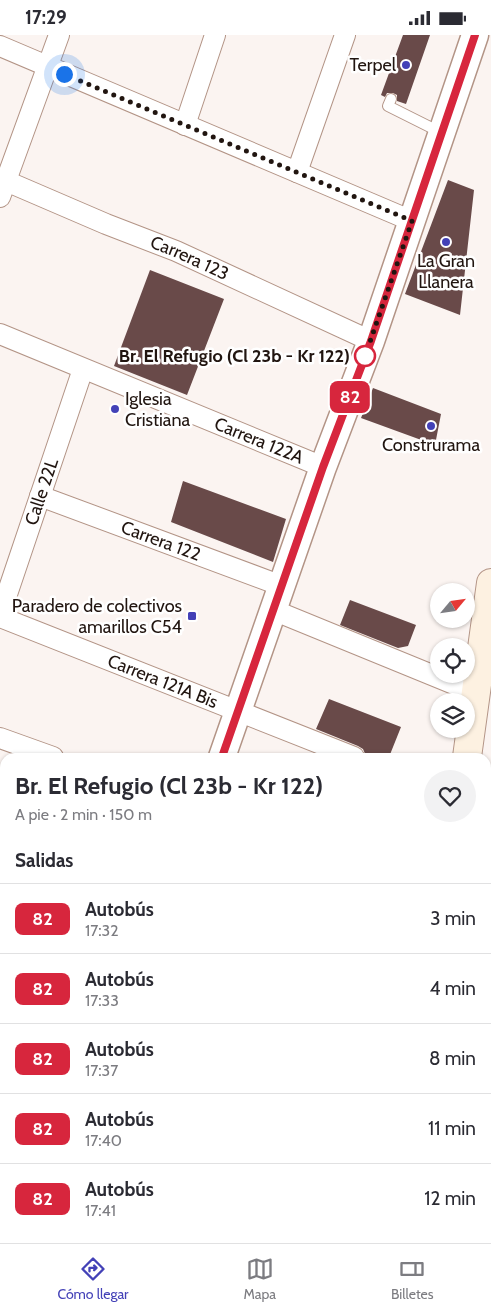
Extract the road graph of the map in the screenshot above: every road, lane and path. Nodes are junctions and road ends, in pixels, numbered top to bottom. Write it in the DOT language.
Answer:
graph roads {
  1 [pos="59,35"];
  2 [pos="216,35"];
  3 [pos="345,35"];
  4 [pos="475,35"];
  5 [pos="0,46"];
  6 [pos="47,67"];
  7 [pos="391,99"];
  8 [pos="185,125"];
  9 [pos="442,133"];
  10 [pos="297,172"];
  11 [pos="3,189"];
  12 [pos="412,221"];
  13 [pos="0,334"];
  14 [pos="371,341"];
  15 [pos="83,369"];
  16 [pos="323,467"];
  17 [pos="40,497"];
  18 [pos="491,583"];
  19 [pos="282,585"];
  20 [pos="273,610"];
  21 [pos="0,616"];
  22 [pos="476,693"];
  23 [pos="238,711"];
  24 [pos="0,738"];
  25 [pos="42,753"];
  26 [pos="223,753"];
  27 [pos="344,753"];
  28 [pos="467,753"];
  1 -- 6 [label="street"];
  2 -- 8 [label="street"];
  3 -- 10 [label="street"];
  4 -- 9 [label="street"];
  5 -- 6 [label="street"];
  6 -- 8 [label="street"];
  6 -- 11 [label="street"];
  7 -- 9 [label="lane"];
  8 -- 10 [label="street"];
  9 -- 12 [label="street"];
  10 -- 12 [label="street"];
  11 -- 14 [label="street, Carrera 123"];
  12 -- 14 [label="street"];
  13 -- 15 [label="street, Carrera 122A"];
  14 -- 16 [label="street"];
  15 -- 16 [label="street, Carrera 122A"];
  15 -- 17 [label="street, Calle 22L"];
  16 -- 19 [label="street"];
  17 -- 19 [label="street, Carrera 122"];
  17 -- 21 [label="street, Calle 22L"];
  18 -- 22 [label="main road"];
  19 -- 20 [label="street"];
  20 -- 22 [label="street"];
  20 -- 23 [label="street"];
  21 -- 23 [label="street, Carrera 121A Bis"];
  22 -- 28 [label="main road"];
  23 -- 26 [label="street"];
  23 -- 27 [label="street, Carrera 121A Bis"];
  24 -- 25 [label="street"];
}
